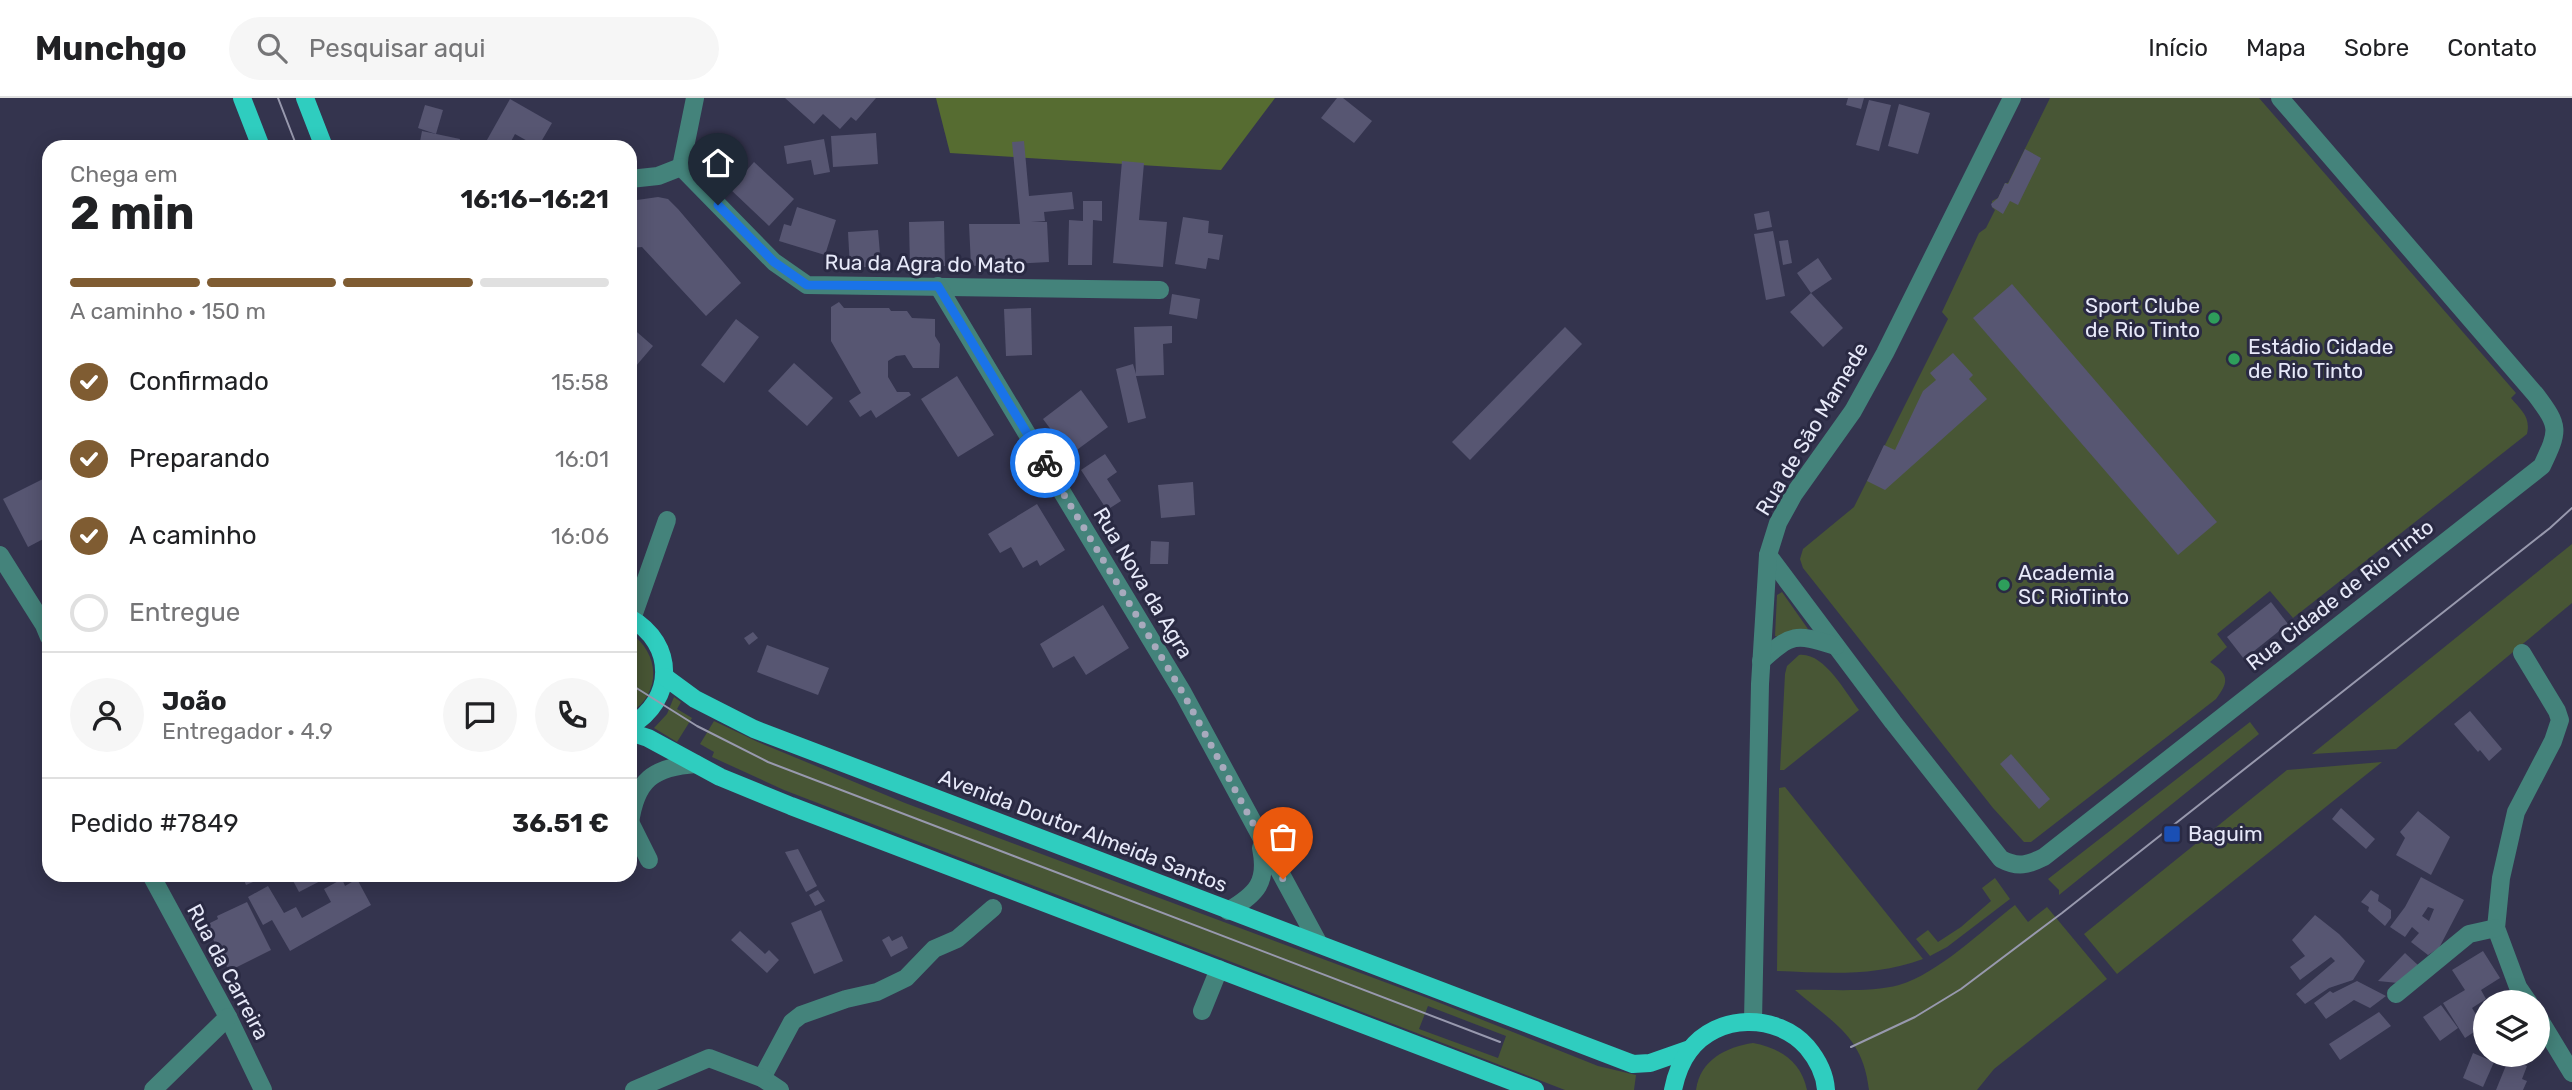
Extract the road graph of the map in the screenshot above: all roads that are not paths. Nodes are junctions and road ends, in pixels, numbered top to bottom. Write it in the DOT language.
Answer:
graph roads {
  1 [pos="242,98"];
  2 [pos="305,98"];
  3 [pos="695,98"];
  4 [pos="2012,98"];
  5 [pos="2280,98"];
  6 [pos="258,140"];
  7 [pos="321,140"];
  8 [pos="681,167"];
  9 [pos="637,178"];
  10 [pos="938,286"];
  11 [pos="1160,290"];
  12 [pos="667,520"];
  13 [pos="0,555"];
  14 [pos="1768,555"];
  15 [pos="637,602"];
  16 [pos="637,623"];
  17 [pos="42,625"];
  18 [pos="1836,646"];
  19 [pos="2522,653"];
  20 [pos="1761,661"];
  21 [pos="665,677"];
  22 [pos="637,722"];
  23 [pos="637,734"];
  24 [pos="696,764"];
  25 [pos="637,793"];
  26 [pos="1258,835"];
  27 [pos="637,837"];
  28 [pos="649,860"];
  29 [pos="155,882"];
  30 [pos="993,908"];
  31 [pos="1228,911"];
  32 [pos="2496,928"];
  33 [pos="1319,944"];
  34 [pos="1219,969"];
  35 [pos="2521,990"];
  36 [pos="2396,994"];
  37 [pos="1202,1011"];
  38 [pos="228,1017"];
  39 [pos="1753,1021"];
  40 [pos="2550,1037"];
  41 [pos="1690,1049"];
  42 [pos="2572,1073"];
  43 [pos="762,1078"];
  44 [pos="153,1090"];
  45 [pos="263,1090"];
  46 [pos="634,1090"];
  47 [pos="780,1090"];
  48 [pos="1535,1090"];
  49 [pos="1673,1090"];
  50 [pos="1826,1090"];
  1 -- 6 [label="main road"];
  2 -- 7 [label="main road"];
  3 -- 8 [label="street"];
  4 -- 14 [label="street, Rua de São Mamede"];
  5 -- 18 [label="street, Rua Cidade de Rio Tinto"];
  8 -- 9 [label="street"];
  8 -- 10 [label="street, Rua da Agra do Mato"];
  10 -- 11 [label="street, Rua da Agra do Mato"];
  10 -- 26 [label="street, Rua Nova da Agra"];
  12 -- 15 [label="street"];
  13 -- 17 [label="street"];
  14 -- 18 [label="street, Rua Cidade de Rio Tinto"];
  14 -- 20 [label="street, Rua de São Mamede"];
  16 -- 21 [label="main road"];
  18 -- 20 [label="street"];
  19 -- 32 [label="street"];
  20 -- 39 [label="street, Rua de São Mamede"];
  21 -- 22 [label="main road"];
  21 -- 31 [label="main road, Avenida Doutor Almeida Santos"];
  23 -- 24 [label="main road"];
  24 -- 25 [label="street"];
  24 -- 34 [label="main road"];
  26 -- 31 [label="street, Rua Nova da Agra"];
  26 -- 33 [label="street, Rua Nova da Agra"];
  27 -- 28 [label="street"];
  29 -- 38 [label="street, Rua da Carreira"];
  30 -- 43 [label="street"];
  31 -- 33 [label="main road, Avenida Doutor Almeida Santos"];
  32 -- 35 [label="street"];
  32 -- 36 [label="street"];
  33 -- 41 [label="main road, Avenida Doutor Almeida Santos"];
  34 -- 37 [label="street"];
  34 -- 48 [label="main road"];
  38 -- 44 [label="street"];
  38 -- 45 [label="street, Rua da Carreira"];
  39 -- 41 [label="main road"];
  39 -- 50 [label="main road"];
  40 -- 42 [label="street"];
  41 -- 49 [label="main road"];
  43 -- 46 [label="street"];
  43 -- 47 [label="street"];
}
